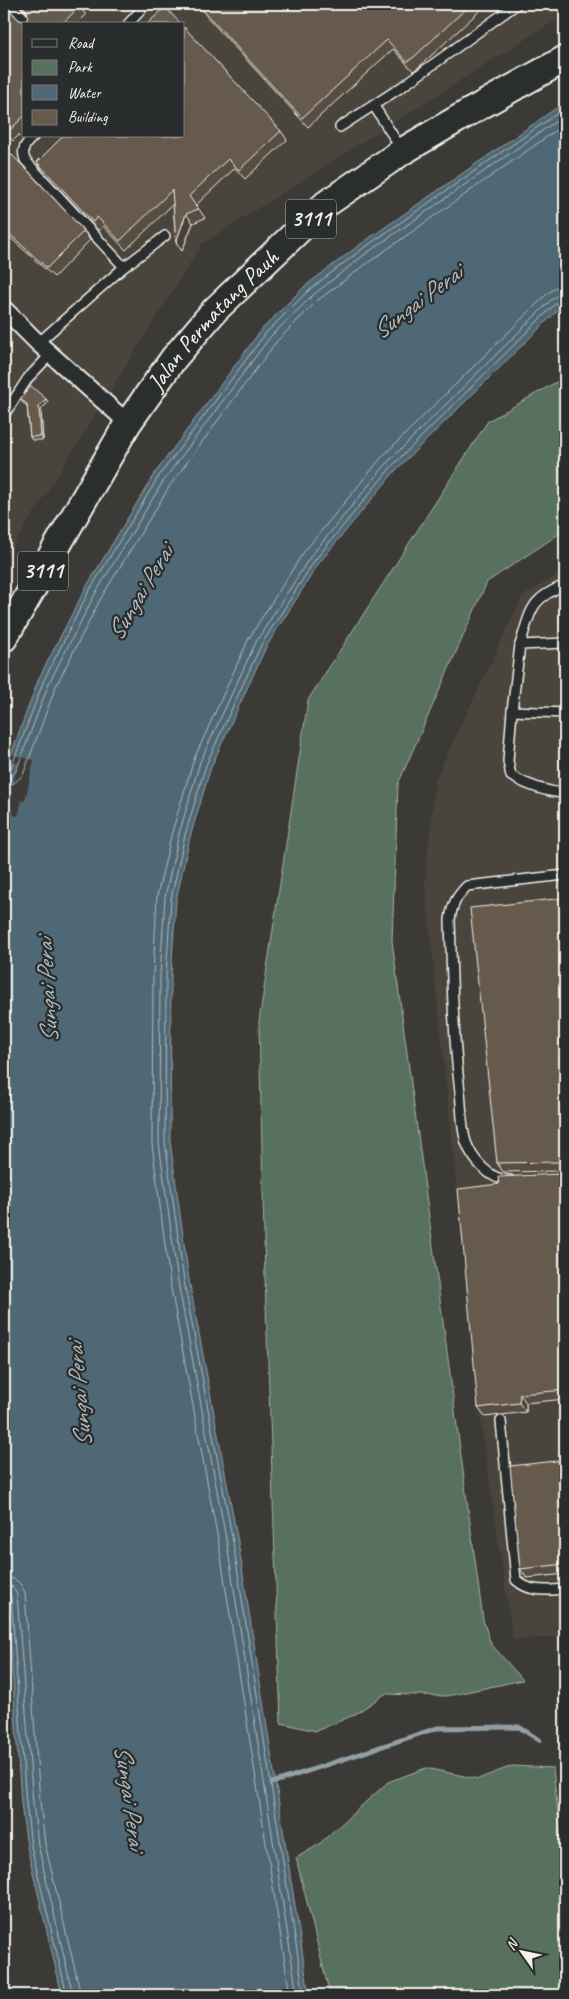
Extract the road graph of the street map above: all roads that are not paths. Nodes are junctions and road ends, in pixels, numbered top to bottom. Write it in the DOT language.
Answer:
graph roads {
  1 [pos="10,4"];
  2 [pos="144,4"];
  3 [pos="517,4"];
  4 [pos="27,22"];
  5 [pos="130,22"];
  6 [pos="565,59"];
  7 [pos="374,106"];
  8 [pos="340,127"];
  9 [pos="32,138"];
  10 [pos="403,151"];
  11 [pos="165,236"];
  12 [pos="124,267"];
  13 [pos="4,309"];
  14 [pos="38,343"];
  15 [pos="51,354"];
  16 [pos="4,415"];
  17 [pos="128,423"];
  18 [pos="565,585"];
  19 [pos="4,638"];
  20 [pos="565,643"];
  21 [pos="520,644"];
  22 [pos="512,711"];
  23 [pos="565,714"];
  24 [pos="565,793"];
  25 [pos="565,875"];
  26 [pos="522,1180"];
  27 [pos="501,1421"];
  28 [pos="565,1589"];
  1 -- 4 [label="lane"];
  2 -- 5 [label="lane"];
  3 -- 7 [label="lane"];
  6 -- 10 [label="main road, Jalan Permatang Pauh / 3111"];
  7 -- 8 [label="lane"];
  7 -- 10 [label="lane"];
  9 -- 12 [label="lane"];
  10 -- 17 [label="main road, Jalan Permatang Pauh / 3111"];
  11 -- 12 [label="lane"];
  12 -- 14 [label="lane"];
  13 -- 14 [label="street"];
  14 -- 15 [label="street"];
  15 -- 16 [label="lane"];
  15 -- 17 [label="street"];
  17 -- 19 [label="main road, Jalan Permatang Pauh / 3111"];
  18 -- 21 [label="lane"];
  20 -- 21 [label="lane"];
  21 -- 22 [label="lane"];
  22 -- 23 [label="lane"];
  22 -- 24 [label="lane"];
  25 -- 26 [label="lane"];
  27 -- 28 [label="lane"];
}
